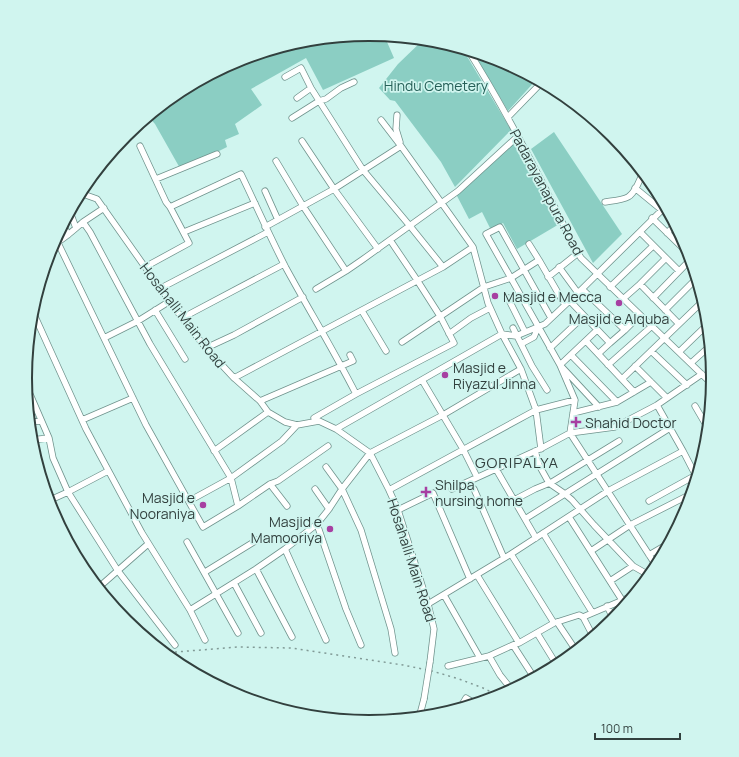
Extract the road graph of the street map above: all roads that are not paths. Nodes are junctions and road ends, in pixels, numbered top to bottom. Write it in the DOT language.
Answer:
graph roads {
  1 [pos="472,57"];
  2 [pos="285,77"];
  3 [pos="354,82"];
  4 [pos="538,86"];
  5 [pos="311,88"];
  6 [pos="297,98"];
  7 [pos="319,101"];
  8 [pos="396,115"];
  9 [pos="508,117"];
  10 [pos="292,118"];
  11 [pos="381,120"];
  12 [pos="518,136"];
  13 [pos="302,141"];
  14 [pos="140,146"];
  15 [pos="401,146"];
  16 [pos="216,154"];
  17 [pos="276,161"];
  18 [pos="363,170"];
  19 [pos="640,177"];
  20 [pos="156,179"];
  21 [pos="635,188"];
  22 [pos="334,189"];
  23 [pos="265,191"];
  24 [pos="86,195"];
  25 [pos="442,202"];
  26 [pos="605,202"];
  27 [pos="255,203"];
  28 [pos="657,203"];
  29 [pos="170,206"];
  30 [pos="303,206"];
  31 [pos="104,208"];
  32 [pos="662,209"];
  33 [pos="652,218"];
  34 [pos="72,219"];
  35 [pos="278,220"];
  36 [pos="83,222"];
  37 [pos="410,226"];
  38 [pos="76,228"];
  39 [pos="672,228"];
  40 [pos="266,229"];
  41 [pos="66,231"];
  42 [pos="184,232"];
  43 [pos="640,232"];
  44 [pos="667,233"];
  45 [pos="68,234"];
  46 [pos="63,239"];
  47 [pos="390,240"];
  48 [pos="529,244"];
  49 [pos="679,245"];
  50 [pos="59,246"];
  51 [pos="653,246"];
  52 [pos="473,247"];
  53 [pos="378,249"];
  54 [pos="578,253"];
  55 [pos="666,258"];
  56 [pos="539,260"];
  57 [pos="686,263"];
  58 [pos="284,264"];
  59 [pos="145,267"];
  60 [pos="443,267"];
  61 [pos="559,267"];
  62 [pos="524,270"];
  63 [pos="346,271"];
  64 [pos="679,272"];
  65 [pos="597,274"];
  66 [pos="548,277"];
  67 [pos="511,278"];
  68 [pos="417,280"];
  69 [pos="693,282"];
  70 [pos="640,284"];
  71 [pos="484,287"];
  72 [pos="610,287"];
  73 [pos="161,288"];
  74 [pos="316,289"];
  75 [pos="582,289"];
  76 [pos="578,293"];
  77 [pos="303,297"];
  78 [pos="508,298"];
  79 [pos="653,298"];
  80 [pos="623,299"];
  81 [pos="170,301"];
  82 [pos="568,303"];
  83 [pos="699,305"];
  84 [pos="490,308"];
  85 [pos="155,310"];
  86 [pos="665,310"];
  87 [pos="362,311"];
  88 [pos="640,315"];
  89 [pos="440,316"];
  90 [pos="584,316"];
  91 [pos="182,318"];
  92 [pos="551,318"];
  93 [pos="37,321"];
  94 [pos="138,321"];
  95 [pos="679,324"];
  96 [pos="652,326"];
  97 [pos="538,327"];
  98 [pos="513,328"];
  99 [pos="703,328"];
  100 [pos="597,330"];
  101 [pos="625,330"];
  102 [pos="322,331"];
  103 [pos="525,332"];
  104 [pos="449,334"];
  105 [pos="502,334"];
  106 [pos="516,336"];
  107 [pos="104,338"];
  108 [pos="664,338"];
  109 [pos="586,341"];
  110 [pos="402,342"];
  111 [pos="610,343"];
  112 [pos="521,344"];
  113 [pos="206,348"];
  114 [pos="550,348"];
  115 [pos="705,349"];
  116 [pos="386,351"];
  117 [pos="651,351"];
  118 [pos="679,352"];
  119 [pos="598,354"];
  120 [pos="350,355"];
  121 [pos="571,355"];
  122 [pos="185,359"];
  123 [pos="691,363"];
  124 [pos="560,365"];
  125 [pos="608,365"];
  126 [pos="342,366"];
  127 [pos="635,366"];
  128 [pos="521,370"];
  129 [pos="702,374"];
  130 [pos="234,378"];
  131 [pos="622,379"];
  132 [pos="707,379"];
  133 [pos="422,380"];
  134 [pos="651,382"];
  135 [pos="687,385"];
  136 [pos="547,390"];
  137 [pos="634,392"];
  138 [pos="356,394"];
  139 [pos="133,398"];
  140 [pos="668,398"];
  141 [pos="575,400"];
  142 [pos="260,401"];
  143 [pos="616,402"];
  144 [pos="657,405"];
  145 [pos="695,406"];
  146 [pos="599,407"];
  147 [pos="34,408"];
  148 [pos="536,410"];
  149 [pos="268,412"];
  150 [pos="573,413"];
  151 [pos="443,414"];
  152 [pos="82,420"];
  153 [pos="41,421"];
  154 [pos="319,421"];
  155 [pos="35,422"];
  156 [pos="704,422"];
  157 [pos="297,426"];
  158 [pos="670,428"];
  159 [pos="336,429"];
  160 [pos="570,433"];
  161 [pos="48,438"];
  162 [pos="37,439"];
  163 [pos="619,441"];
  164 [pos="328,446"];
  165 [pos="462,449"];
  166 [pos="538,450"];
  167 [pos="214,451"];
  168 [pos="683,451"];
  169 [pos="370,453"];
  170 [pos="588,460"];
  171 [pos="326,468"];
  172 [pos="496,469"];
  173 [pos="108,471"];
  174 [pos="694,471"];
  175 [pos="597,475"];
  176 [pos="477,477"];
  177 [pos="231,478"];
  178 [pos="691,480"];
  179 [pos="549,483"];
  180 [pos="270,484"];
  181 [pos="315,489"];
  182 [pos="342,489"];
  183 [pos="452,489"];
  184 [pos="474,489"];
  185 [pos="389,490"];
  186 [pos="608,491"];
  187 [pos="68,492"];
  188 [pos="565,494"];
  189 [pos="685,497"];
  190 [pos="54,498"];
  191 [pos="514,500"];
  192 [pos="649,500"];
  193 [pos="189,501"];
  194 [pos="238,506"];
  195 [pos="287,506"];
  196 [pos="329,509"];
  197 [pos="580,509"];
  198 [pos="398,510"];
  199 [pos="569,517"];
  200 [pos="525,519"];
  201 [pos="317,524"];
  202 [pos="630,525"];
  203 [pos="543,533"];
  204 [pos="536,538"];
  205 [pos="608,539"];
  206 [pos="257,540"];
  207 [pos="187,542"];
  208 [pos="148,544"];
  209 [pos="662,548"];
  210 [pos="285,549"];
  211 [pos="591,551"];
  212 [pos="511,554"];
  213 [pos="649,555"];
  214 [pos="504,558"];
  215 [pos="653,561"];
  216 [pos="633,566"];
  217 [pos="256,569"];
  218 [pos="118,571"];
  219 [pos="205,572"];
  220 [pos="645,573"];
  221 [pos="477,575"];
  222 [pos="470,579"];
  223 [pos="610,581"];
  224 [pos="234,583"];
  225 [pos="102,584"];
  226 [pos="216,594"];
  227 [pos="444,595"];
  228 [pos="622,600"];
  229 [pos="428,604"];
  230 [pos="607,606"];
  231 [pos="190,610"];
  232 [pos="592,612"];
  233 [pos="611,614"];
  234 [pos="583,617"];
  235 [pos="556,622"];
  236 [pos="238,633"];
  237 [pos="261,633"];
  238 [pos="537,633"];
  239 [pos="591,633"];
  240 [pos="292,637"];
  241 [pos="205,640"];
  242 [pos="326,640"];
  243 [pos="516,644"];
  244 [pos="175,645"];
  245 [pos="361,645"];
  246 [pos="574,647"];
  247 [pos="395,653"];
  248 [pos="489,656"];
  249 [pos="480,658"];
  250 [pos="554,661"];
  251 [pos="448,666"];
  252 [pos="532,674"];
  253 [pos="509,686"];
  254 [pos="421,712"];
  1 -- 9 [label="street, Padarayanapura Road"];
  2 -- 5 [label="street"];
  3 -- 7 [label="street"];
  4 -- 9 [label="street"];
  5 -- 6 [label="street"];
  5 -- 7 [label="street"];
  7 -- 10 [label="street"];
  7 -- 18 [label="street"];
  8 -- 15 [label="street"];
  9 -- 12 [label="street, Padarayanapura Road"];
  11 -- 15 [label="street"];
  12 -- 25 [label="street"];
  12 -- 54 [label="street, Padarayanapura Road"];
  13 -- 22 [label="street"];
  14 -- 20 [label="street"];
  15 -- 18 [label="street"];
  15 -- 25 [label="street"];
  16 -- 20 [label="street"];
  17 -- 30 [label="street"];
  18 -- 22 [label="street"];
  18 -- 37 [label="street"];
  19 -- 21 [label="street"];
  20 -- 29 [label="street"];
  21 -- 26 [label="street"];
  21 -- 28 [label="street"];
  22 -- 30 [label="street"];
  22 -- 53 [label="street"];
  23 -- 35 [label="street"];
  24 -- 31 [label="street, Hosahalli Main Road"];
  25 -- 37 [label="street"];
  25 -- 52 [label="street"];
  27 -- 29 [label="street"];
  27 -- 40 [label="street"];
  27 -- 42 [label="street"];
  29 -- 42 [label="street"];
  30 -- 35 [label="street"];
  30 -- 63 [label="street"];
  31 -- 36 [label="street"];
  31 -- 59 [label="street, Hosahalli Main Road"];
  32 -- 33 [label="street"];
  33 -- 43 [label="street"];
  33 -- 44 [label="street"];
  34 -- 38 [label="street"];
  35 -- 40 [label="street"];
  36 -- 38 [label="street"];
  36 -- 94 [label="street"];
  37 -- 47 [label="street"];
  37 -- 60 [label="street"];
  38 -- 45 [label="street"];
  39 -- 44 [label="street"];
  40 -- 58 [label="street"];
  40 -- 73 [label="street"];
  41 -- 45 [label="street"];
  42 -- 59 [label="street"];
  43 -- 51 [label="street"];
  43 -- 65 [label="street"];
  44 -- 49 [label="street"];
  45 -- 46 [label="street"];
  47 -- 53 [label="street"];
  47 -- 68 [label="street"];
  48 -- 56 [label="street"];
  50 -- 107 [label="street"];
  51 -- 55 [label="street"];
  51 -- 72 [label="street"];
  52 -- 60 [label="street"];
  52 -- 71 [label="street"];
  53 -- 63 [label="street"];
  54 -- 61 [label="street"];
  54 -- 65 [label="street, Padarayanapura Road"];
  55 -- 64 [label="street"];
  55 -- 70 [label="street"];
  56 -- 62 [label="street"];
  56 -- 66 [label="street"];
  57 -- 64 [label="street"];
  58 -- 77 [label="street"];
  58 -- 91 [label="street"];
  59 -- 73 [label="street, Hosahalli Main Road"];
  60 -- 68 [label="street"];
  61 -- 66 [label="street"];
  61 -- 76 [label="street"];
  62 -- 67 [label="street"];
  62 -- 67 [label="street"];
  62 -- 92 [label="street"];
  63 -- 74 [label="street"];
  64 -- 79 [label="street"];
  65 -- 72 [label="street, Padarayanapura Road"];
  65 -- 75 [label="street"];
  66 -- 82 [label="street"];
  67 -- 71 [label="street"];
  67 -- 97 [label="street"];
  68 -- 87 [label="street"];
  68 -- 89 [label="street"];
  69 -- 86 [label="street"];
  70 -- 79 [label="street"];
  70 -- 80 [label="street"];
  71 -- 84 [label="street"];
  71 -- 89 [label="street"];
  72 -- 80 [label="street, Padarayanapura Road"];
  73 -- 81 [label="street, Hosahalli Main Road"];
  75 -- 76 [label="street"];
  75 -- 101 [label="street"];
  76 -- 82 [label="street"];
  77 -- 102 [label="street"];
  77 -- 113 [label="street"];
  78 -- 103 [label="street"];
  79 -- 86 [label="street"];
  80 -- 88 [label="street, Padarayanapura Road"];
  81 -- 85 [label="street"];
  81 -- 91 [label="street, Hosahalli Main Road"];
  82 -- 90 [label="street"];
  82 -- 92 [label="street"];
  83 -- 95 [label="street"];
  84 -- 104 [label="street"];
  84 -- 105 [label="street"];
  85 -- 94 [label="street"];
  85 -- 122 [label="street"];
  86 -- 95 [label="street"];
  87 -- 102 [label="street"];
  87 -- 116 [label="street"];
  88 -- 96 [label="street, Padarayanapura Road"];
  88 -- 101 [label="street"];
  89 -- 104 [label="street"];
  89 -- 110 [label="street"];
  90 -- 100 [label="street"];
  90 -- 114 [label="street"];
  91 -- 113 [label="street, Hosahalli Main Road"];
  92 -- 97 [label="street"];
  93 -- 152 [label="street"];
  94 -- 107 [label="street"];
  94 -- 167 [label="street"];
  95 -- 108 [label="street"];
  96 -- 108 [label="street, Padarayanapura Road"];
  96 -- 125 [label="street"];
  97 -- 103 [label="street"];
  97 -- 112 [label="street"];
  97 -- 114 [label="street"];
  98 -- 106 [label="street"];
  99 -- 118 [label="street"];
  100 -- 109 [label="street"];
  100 -- 111 [label="street"];
  101 -- 111 [label="street"];
  102 -- 126 [label="street"];
  102 -- 130 [label="street"];
  103 -- 106 [label="street"];
  104 -- 138 [label="street"];
  105 -- 106 [label="street"];
  105 -- 128 [label="street"];
  105 -- 133 [label="street"];
  106 -- 112 [label="street"];
  107 -- 139 [label="street"];
  108 -- 117 [label="street"];
  108 -- 118 [label="street, Padarayanapura Road"];
  109 -- 119 [label="street"];
  109 -- 121 [label="street"];
  111 -- 119 [label="street"];
  112 -- 136 [label="street"];
  113 -- 130 [label="street, Hosahalli Main Road"];
  114 -- 124 [label="street"];
  115 -- 123 [label="street"];
  117 -- 127 [label="street"];
  117 -- 135 [label="street"];
  118 -- 123 [label="street, Padarayanapura Road"];
  119 -- 125 [label="street"];
  120 -- 126 [label="street"];
  121 -- 124 [label="street"];
  121 -- 143 [label="street"];
  123 -- 129 [label="street, Padarayanapura Road"];
  124 -- 141 [label="street"];
  124 -- 146 [label="street"];
  125 -- 131 [label="street"];
  126 -- 138 [label="street"];
  126 -- 142 [label="street"];
  127 -- 131 [label="street"];
  127 -- 134 [label="street"];
  128 -- 148 [label="street"];
  128 -- 151 [label="street"];
  129 -- 132 [label="street, Padarayanapura Road"];
  129 -- 135 [label="street"];
  130 -- 142 [label="street, Hosahalli Main Road"];
  131 -- 137 [label="street"];
  133 -- 151 [label="street"];
  133 -- 159 [label="street"];
  134 -- 137 [label="street"];
  134 -- 140 [label="street"];
  135 -- 140 [label="street"];
  137 -- 143 [label="street"];
  138 -- 154 [label="street"];
  139 -- 152 [label="street"];
  139 -- 193 [label="street"];
  140 -- 144 [label="street"];
  141 -- 148 [label="street"];
  141 -- 150 [label="street"];
  142 -- 149 [label="street, Hosahalli Main Road"];
  143 -- 146 [label="street"];
  144 -- 158 [label="street"];
  144 -- 160 [label="street"];
  145 -- 156 [label="street"];
  146 -- 150 [label="street"];
  147 -- 153 [label="street"];
  148 -- 165 [label="street"];
  148 -- 166 [label="street"];
  149 -- 157 [label="street, Hosahalli Main Road"];
  149 -- 167 [label="street"];
  150 -- 160 [label="street"];
  151 -- 165 [label="street"];
  151 -- 169 [label="street"];
  152 -- 173 [label="street"];
  153 -- 155 [label="street"];
  153 -- 161 [label="street"];
  154 -- 157 [label="street"];
  154 -- 159 [label="street, Hosahalli Main Road"];
  157 -- 177 [label="street"];
  158 -- 168 [label="street"];
  158 -- 175 [label="street"];
  159 -- 169 [label="street, Hosahalli Main Road"];
  160 -- 166 [label="street"];
  160 -- 170 [label="street"];
  161 -- 162 [label="street"];
  161 -- 187 [label="street"];
  163 -- 170 [label="street"];
  164 -- 180 [label="street"];
  165 -- 176 [label="street"];
  165 -- 185 [label="street"];
  166 -- 172 [label="street"];
  166 -- 179 [label="street"];
  167 -- 177 [label="street"];
  168 -- 174 [label="street"];
  168 -- 186 [label="street"];
  169 -- 182 [label="street"];
  169 -- 185 [label="street, Hosahalli Main Road"];
  170 -- 175 [label="street"];
  170 -- 179 [label="street"];
  171 -- 182 [label="street"];
  172 -- 176 [label="street"];
  172 -- 191 [label="street"];
  173 -- 187 [label="street"];
  173 -- 208 [label="street"];
  175 -- 186 [label="street"];
  175 -- 188 [label="street"];
  176 -- 183 [label="street"];
  177 -- 193 [label="street"];
  177 -- 194 [label="street"];
  178 -- 192 [label="street"];
  179 -- 188 [label="street"];
  179 -- 191 [label="street"];
  180 -- 194 [label="street"];
  180 -- 195 [label="street"];
  181 -- 196 [label="street"];
  182 -- 196 [label="street"];
  182 -- 247 [label="street"];
  184 -- 214 [label="street"];
  185 -- 198 [label="street, Hosahalli Main Road"];
  186 -- 197 [label="street"];
  186 -- 202 [label="street"];
  187 -- 190 [label="street"];
  187 -- 218 [label="street"];
  188 -- 197 [label="street"];
  188 -- 200 [label="street"];
  189 -- 202 [label="street"];
  191 -- 200 [label="street"];
  193 -- 194 [label="street"];
  196 -- 201 [label="street"];
  197 -- 199 [label="street"];
  197 -- 205 [label="street"];
  198 -- 222 [label="street"];
  198 -- 229 [label="street, Hosahalli Main Road"];
  199 -- 203 [label="street"];
  199 -- 211 [label="street"];
  200 -- 204 [label="street"];
  201 -- 210 [label="street"];
  201 -- 245 [label="street"];
  202 -- 205 [label="street"];
  202 -- 213 [label="street"];
  203 -- 204 [label="street"];
  203 -- 232 [label="street"];
  204 -- 212 [label="street"];
  205 -- 211 [label="street"];
  205 -- 216 [label="street"];
  206 -- 219 [label="street"];
  207 -- 219 [label="street"];
  208 -- 218 [label="street"];
  208 -- 231 [label="street"];
  209 -- 213 [label="street"];
  210 -- 217 [label="street"];
  210 -- 242 [label="street"];
  211 -- 223 [label="street"];
  212 -- 214 [label="street"];
  212 -- 235 [label="street"];
  213 -- 215 [label="street"];
  214 -- 221 [label="street"];
  216 -- 220 [label="street"];
  216 -- 223 [label="street"];
  217 -- 224 [label="street"];
  217 -- 240 [label="street"];
  218 -- 225 [label="street"];
  218 -- 244 [label="street"];
  219 -- 226 [label="street"];
  221 -- 222 [label="street"];
  221 -- 243 [label="street"];
  222 -- 227 [label="street"];
  223 -- 228 [label="street"];
  224 -- 226 [label="street"];
  224 -- 237 [label="street"];
  226 -- 231 [label="street"];
  226 -- 236 [label="street"];
  227 -- 229 [label="street"];
  227 -- 249 [label="street"];
  228 -- 230 [label="street"];
  229 -- 254 [label="street, Hosahalli Main Road, bridge"];
  230 -- 232 [label="street"];
  230 -- 233 [label="street"];
  231 -- 241 [label="street"];
  232 -- 234 [label="street"];
  234 -- 235 [label="street"];
  234 -- 239 [label="street"];
  235 -- 238 [label="street"];
  235 -- 246 [label="street"];
  238 -- 243 [label="street"];
  238 -- 250 [label="street"];
  243 -- 248 [label="street"];
  243 -- 252 [label="street"];
  248 -- 249 [label="street"];
  248 -- 253 [label="street"];
  249 -- 251 [label="street"];
}
